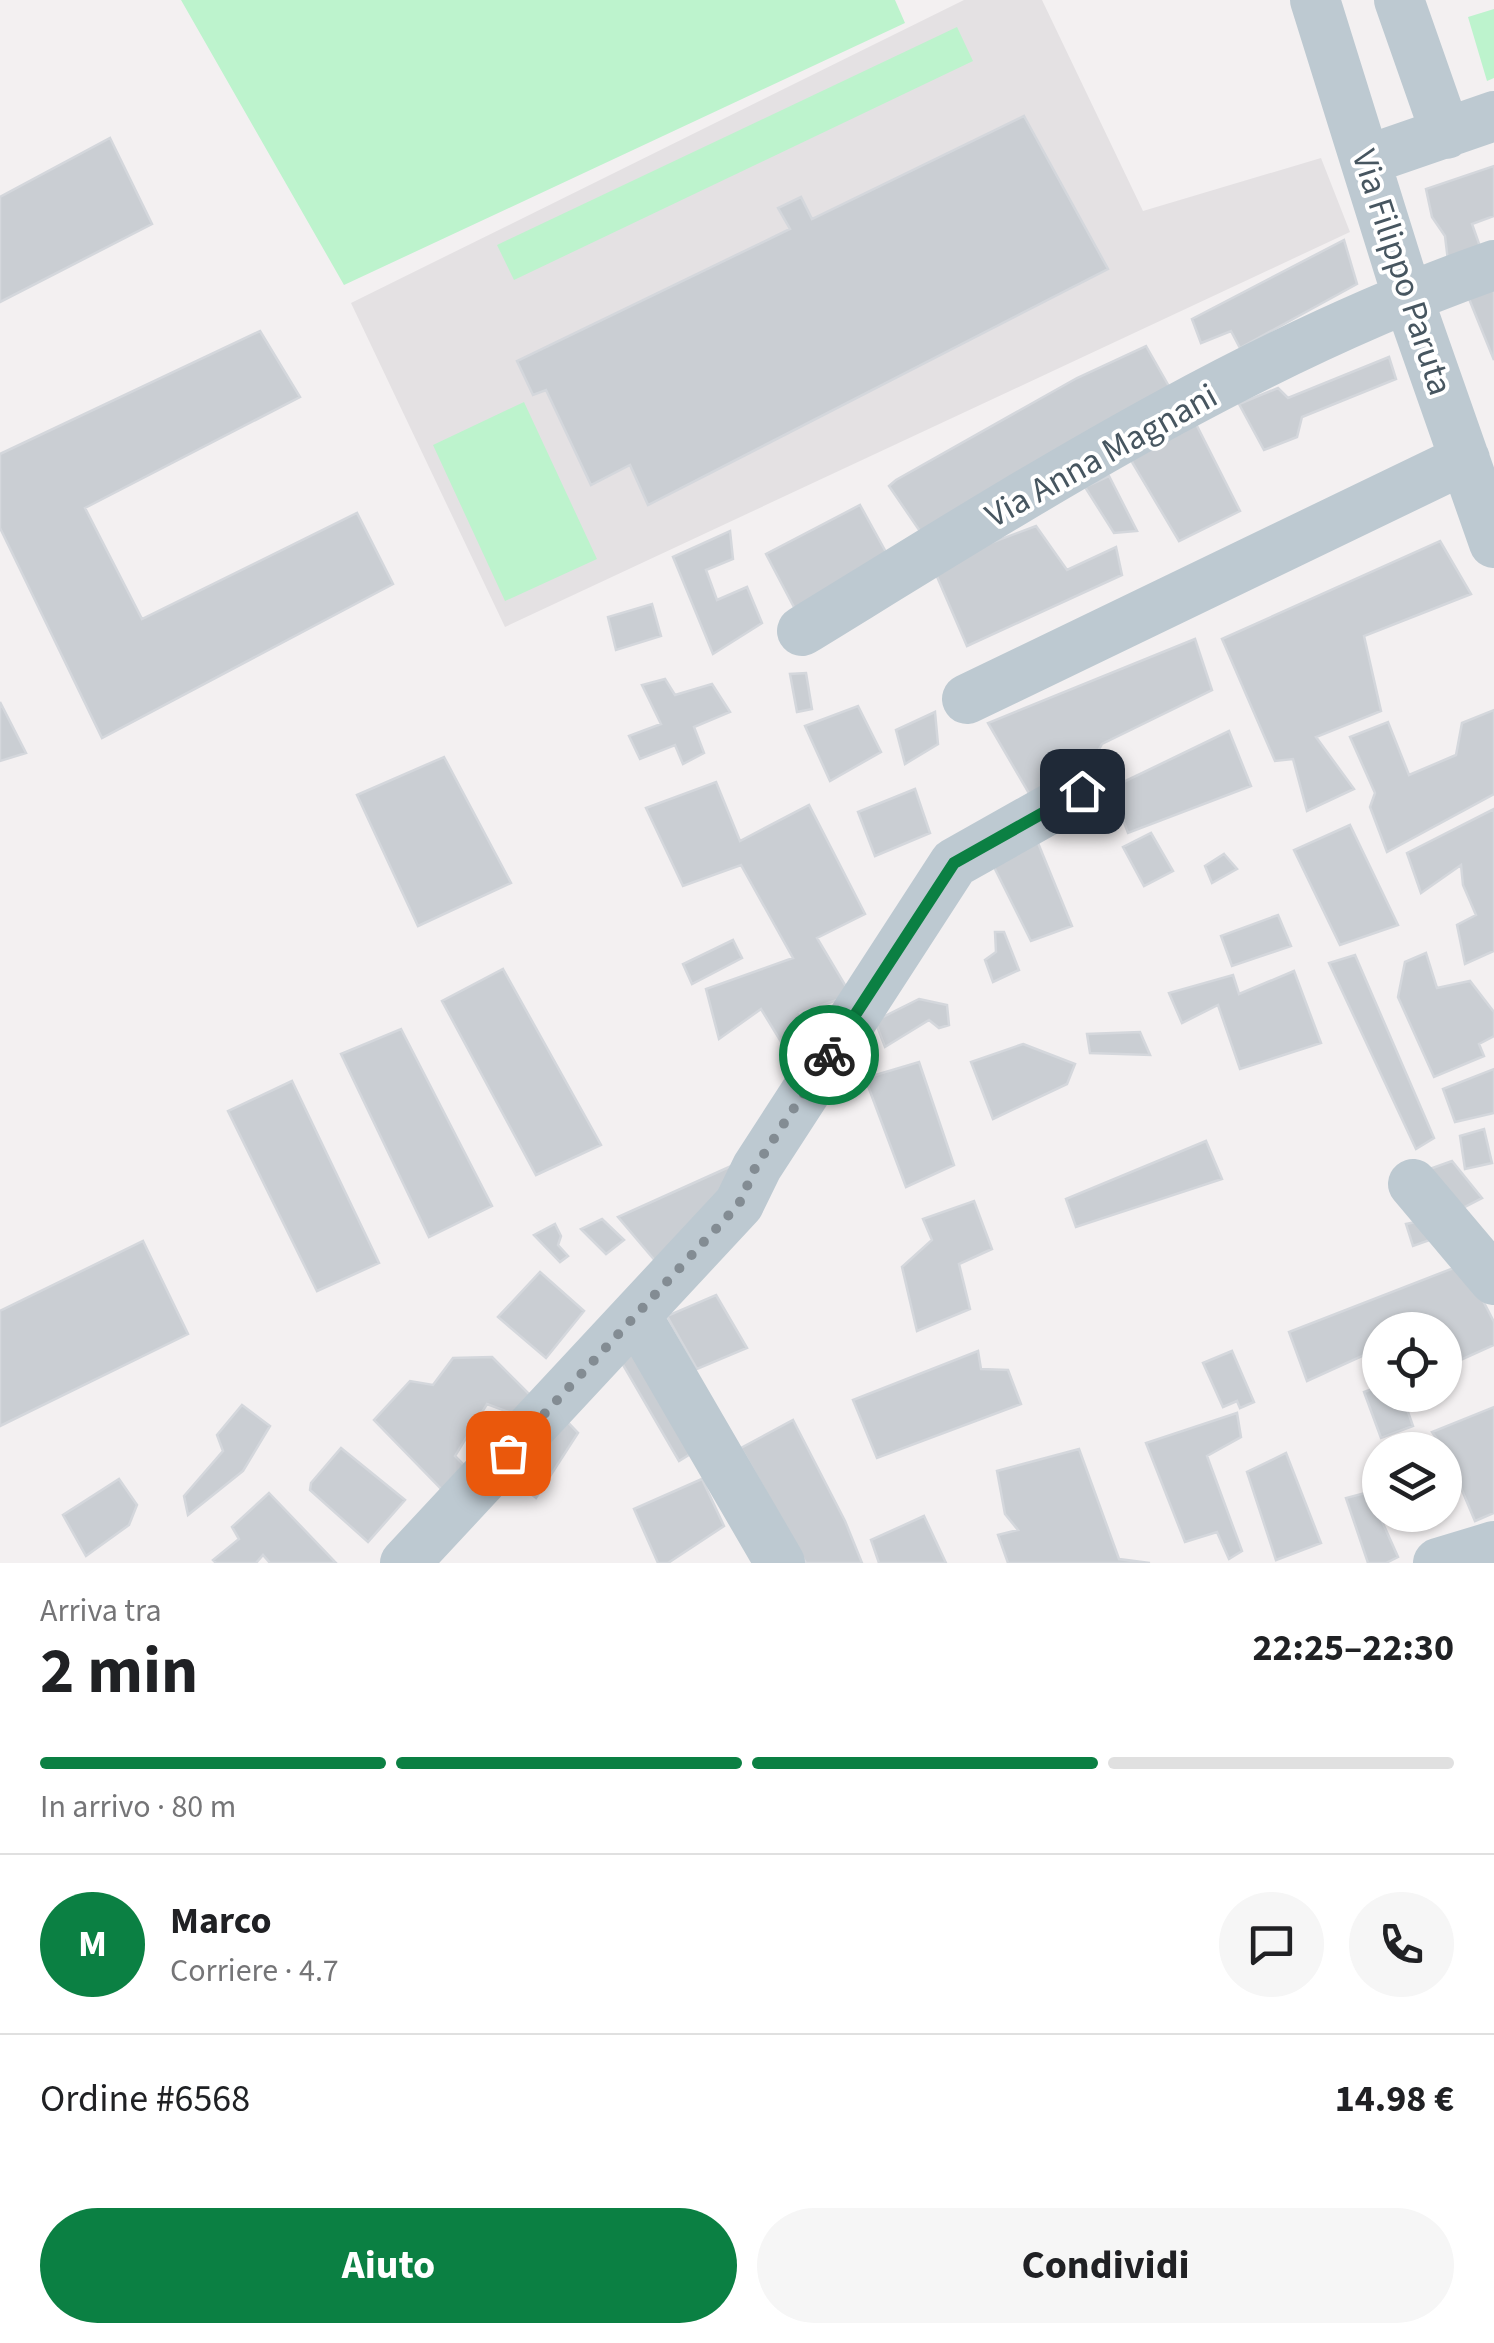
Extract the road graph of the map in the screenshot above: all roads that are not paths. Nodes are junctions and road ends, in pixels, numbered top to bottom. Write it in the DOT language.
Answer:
graph roads {
  1 [pos="1315,0"];
  2 [pos="1399,0"];
  3 [pos="1494,116"];
  4 [pos="1446,134"];
  5 [pos="1367,160"];
  6 [pos="1494,264"];
  7 [pos="1407,295"];
  8 [pos="1478,479"];
  9 [pos="1494,543"];
  10 [pos="802,630"];
  11 [pos="967,698"];
  12 [pos="1082,791"];
  13 [pos="1412,1184"];
  14 [pos="1494,1280"];
  15 [pos="636,1315"];
  16 [pos="1494,1546"];
  17 [pos="405,1563"];
  18 [pos="780,1563"];
  19 [pos="1438,1563"];
  1 -- 5 [label="street, Via Filippo Paruta"];
  2 -- 4 [label="street"];
  3 -- 4 [label="street"];
  4 -- 5 [label="street"];
  5 -- 7 [label="street, Via Filippo Paruta"];
  6 -- 7 [label="street, Via Anna Magnani"];
  7 -- 8 [label="street, Via Filippo Paruta"];
  7 -- 10 [label="street, Via Anna Magnani"];
  8 -- 9 [label="street, Via Filippo Paruta"];
  8 -- 11 [label="street"];
  12 -- 15 [label="street"];
  13 -- 14 [label="street"];
  15 -- 17 [label="street"];
  15 -- 18 [label="street"];
  16 -- 19 [label="street"];
}
